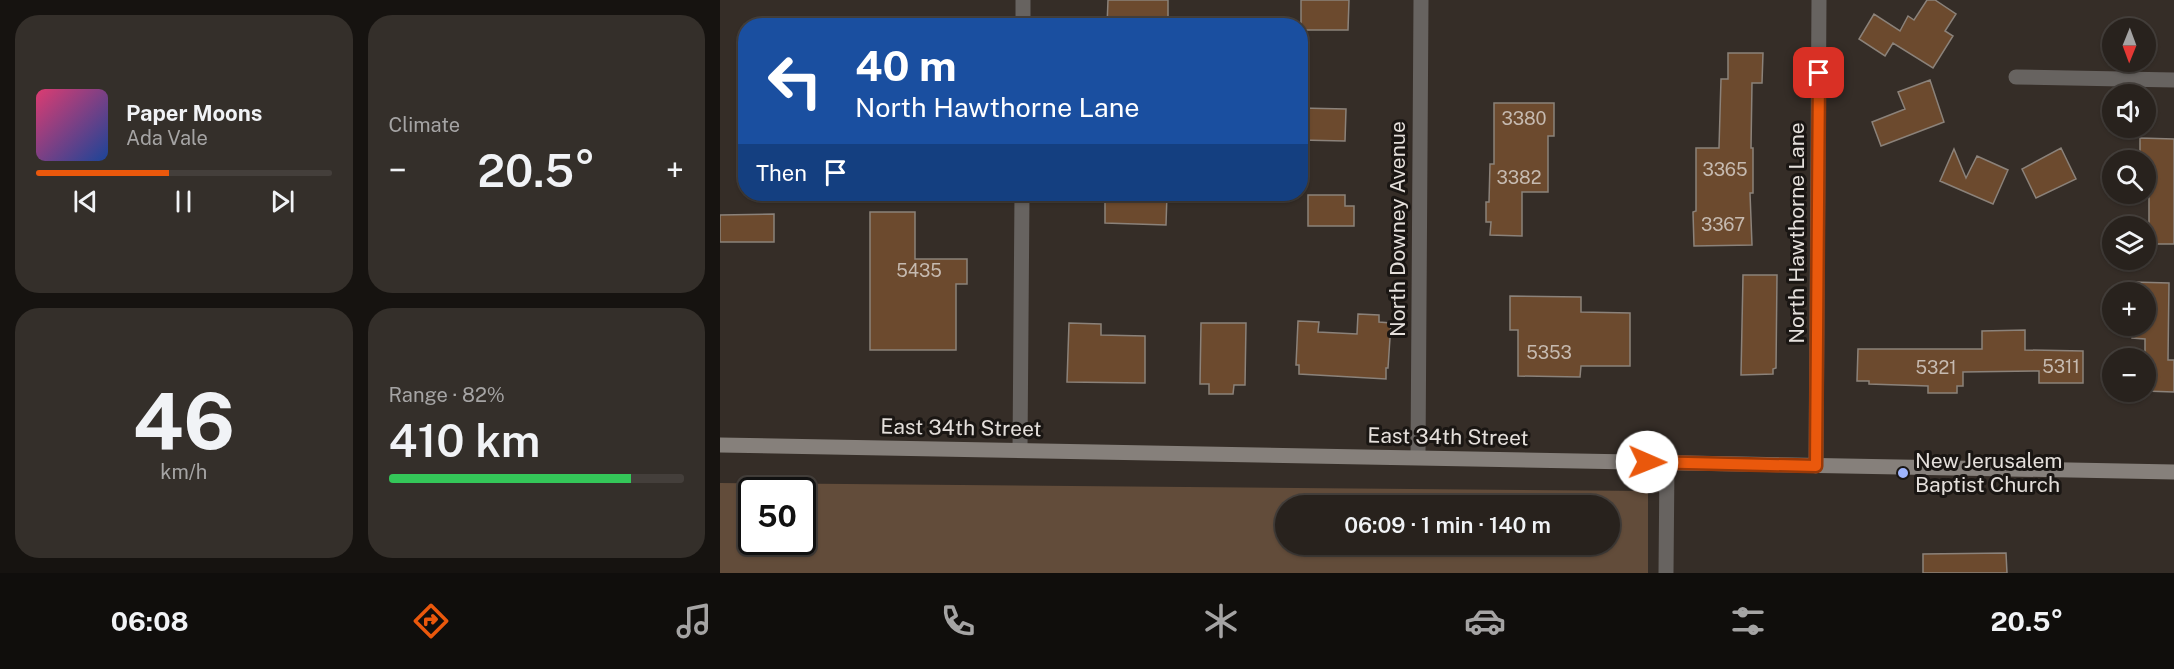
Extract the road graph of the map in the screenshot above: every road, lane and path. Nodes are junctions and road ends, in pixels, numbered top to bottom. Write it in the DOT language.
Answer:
graph roads {
  1 [pos="1023,0"];
  2 [pos="1421,0"];
  3 [pos="1819,0"];
  4 [pos="1023,18"];
  5 [pos="2016,77"];
  6 [pos="2174,80"];
  7 [pos="1022,201"];
  8 [pos="720,445"];
  9 [pos="1020,450"];
  10 [pos="1418,457"];
  11 [pos="1667,462"];
  12 [pos="1816,466"];
  13 [pos="2174,472"];
  14 [pos="1666,573"];
  1 -- 4 [label="street"];
  2 -- 10 [label="street, North Downey Avenue"];
  3 -- 12 [label="street, North Hawthorne Lane"];
  5 -- 6 [label="street"];
  7 -- 9 [label="street"];
  8 -- 9 [label="main road, East 34th Street"];
  9 -- 10 [label="main road, East 34th Street"];
  10 -- 11 [label="main road, East 34th Street"];
  11 -- 12 [label="main road, East 34th Street"];
  11 -- 14 [label="street"];
  12 -- 13 [label="main road, East 34th Street"];
}
